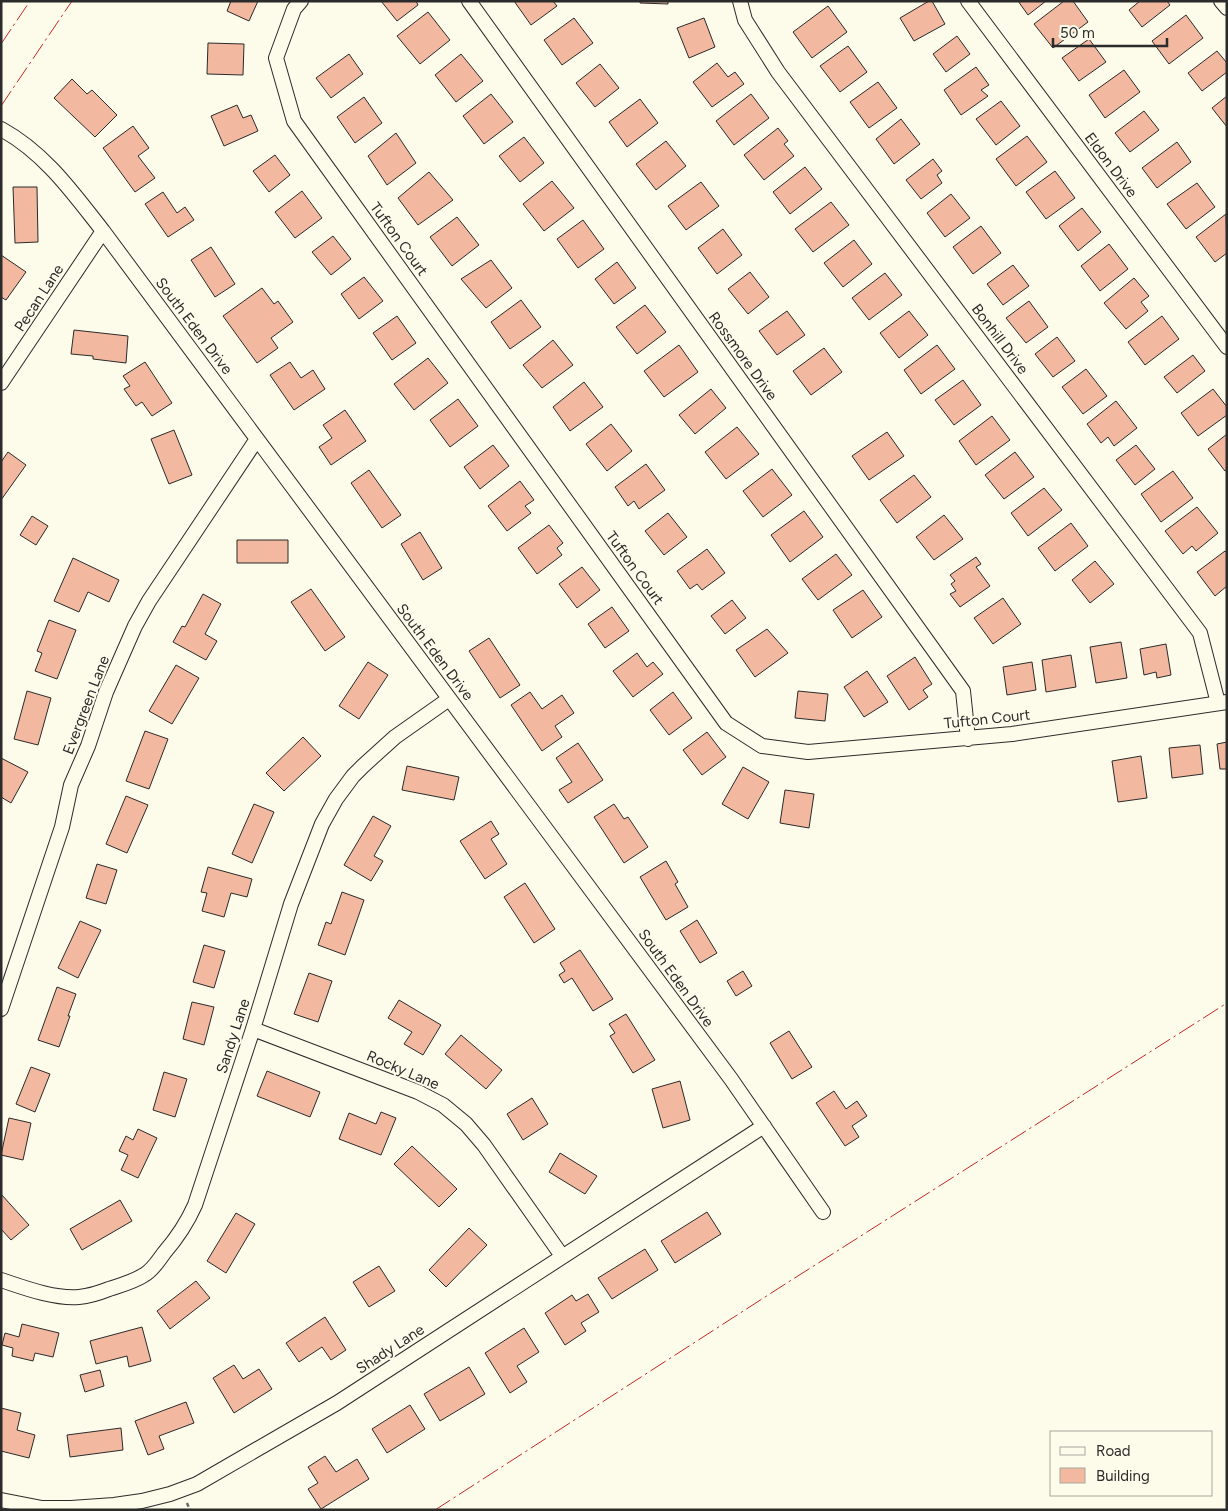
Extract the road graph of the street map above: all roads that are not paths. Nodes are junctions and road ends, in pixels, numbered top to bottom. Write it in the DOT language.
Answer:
graph roads {
  1 [pos="301,1"];
  2 [pos="469,1"];
  3 [pos="740,1"];
  4 [pos="968,1"];
  5 [pos="1221,1"];
  6 [pos="1227,8"];
  7 [pos="1,130"];
  8 [pos="103,232"];
  9 [pos="1227,347"];
  10 [pos="1,383"];
  11 [pos="257,439"];
  12 [pos="449,699"];
  13 [pos="1222,703"];
  14 [pos="968,739"];
  15 [pos="1,1009"];
  16 [pos="253,1030"];
  17 [pos="764,1126"];
  18 [pos="823,1212"];
  19 [pos="562,1256"];
  20 [pos="1,1280"];
  21 [pos="1,1500"];
  1 -- 14 [label="street, Tufton Court"];
  2 -- 14 [label="street, Rossmore Drive"];
  3 -- 13 [label="street, Bonhill Drive"];
  4 -- 9 [label="street, Eldon Drive"];
  5 -- 6 [label="street"];
  7 -- 8 [label="street, South Eden Drive"];
  8 -- 10 [label="street, Pecan Lane"];
  8 -- 11 [label="street, South Eden Drive"];
  11 -- 12 [label="street, South Eden Drive"];
  11 -- 15 [label="street, Evergreen Lane"];
  12 -- 16 [label="street, Sandy Lane"];
  12 -- 17 [label="street, South Eden Drive"];
  13 -- 14 [label="street, Tufton Court"];
  16 -- 19 [label="street, Rocky Lane"];
  16 -- 20 [label="street, Sandy Lane"];
  17 -- 18 [label="street, South Eden Drive"];
  17 -- 19 [label="street, Shady Lane"];
  19 -- 21 [label="street, Shady Lane"];
}
